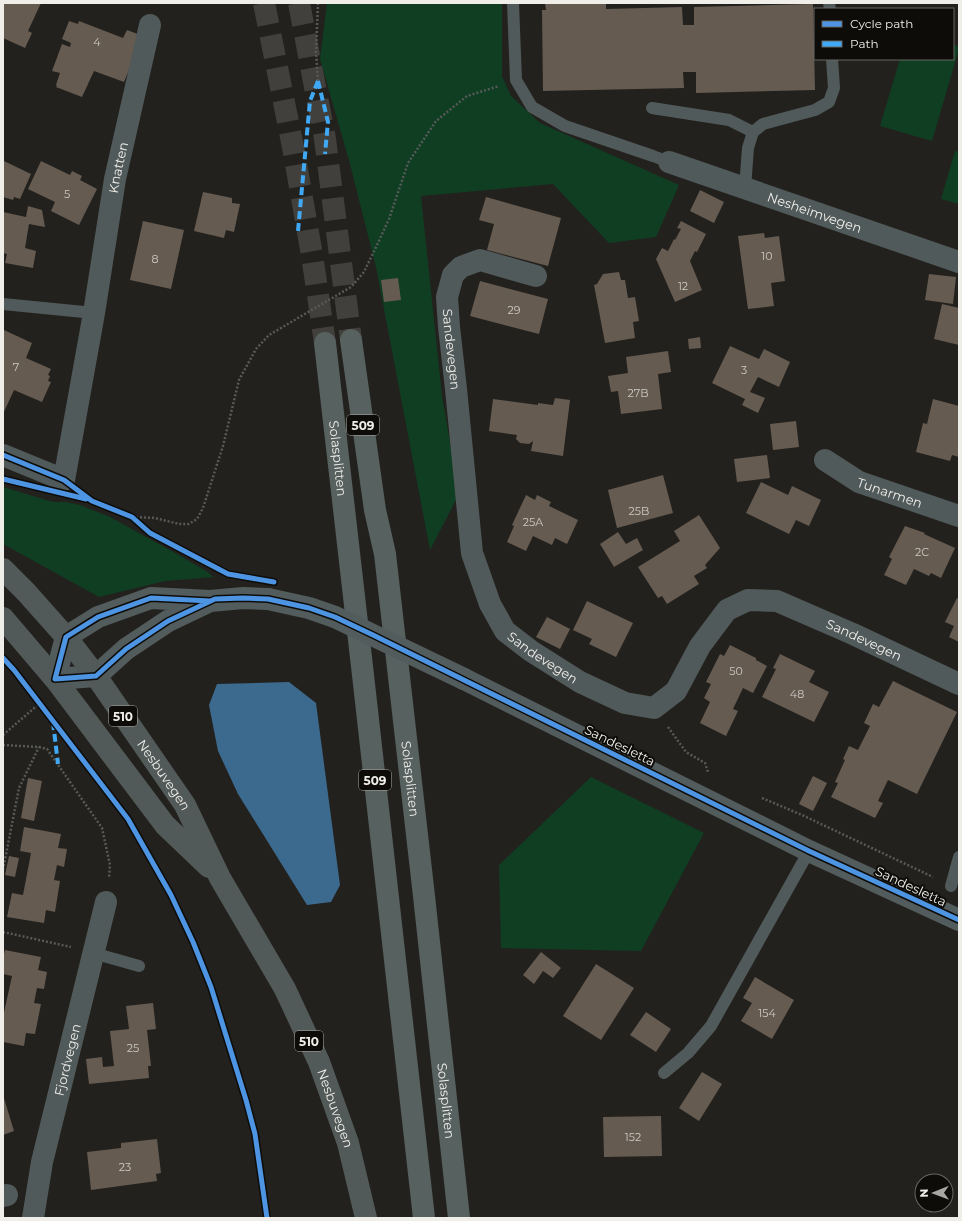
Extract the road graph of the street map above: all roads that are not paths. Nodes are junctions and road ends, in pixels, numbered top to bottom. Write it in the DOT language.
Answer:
graph roads {
  1 [pos="513,3"];
  2 [pos="150,25"];
  3 [pos="832,60"];
  4 [pos="652,108"];
  5 [pos="753,132"];
  6 [pos="669,162"];
  7 [pos="745,188"];
  8 [pos="959,262"];
  9 [pos="536,276"];
  10 [pos="3,304"];
  11 [pos="94,313"];
  12 [pos="351,340"];
  13 [pos="324,343"];
  14 [pos="3,455"];
  15 [pos="825,460"];
  16 [pos="959,516"];
  17 [pos="3,569"];
  18 [pos="210,601"];
  19 [pos="3,618"];
  20 [pos="66,637"];
  21 [pos="96,676"];
  22 [pos="55,679"];
  23 [pos="959,684"];
  24 [pos="809,851"];
  25 [pos="959,857"];
  26 [pos="220,878"];
  27 [pos="951,886"];
  28 [pos="106,902"];
  29 [pos="959,920"];
  30 [pos="93,953"];
  31 [pos="139,966"];
  32 [pos="664,1073"];
  33 [pos="33,1218"];
  34 [pos="366,1218"];
  35 [pos="424,1218"];
  36 [pos="459,1218"];
  1 -- 6 [label="lane"];
  2 -- 11 [label="street, Knatten"];
  3 -- 5 [label="lane"];
  4 -- 5 [label="lane"];
  5 -- 7 [label="lane"];
  6 -- 7 [label="street, Nesheimvegen"];
  7 -- 8 [label="street, Nesheimvegen"];
  9 -- 23 [label="street, Sandevegen"];
  10 -- 11 [label="lane"];
  11 -- 14 [label="street, Knatten"];
  12 -- 36 [label="highway, Solasplitten / 509"];
  13 -- 35 [label="highway, Solasplitten / 509"];
  15 -- 16 [label="street, Tunarmen"];
  17 -- 20 [label="main road, Nesbuvegen / 510"];
  18 -- 20 [label="street"];
  18 -- 21 [label="street"];
  18 -- 24 [label="street, Sandesletta, bridge"];
  19 -- 22 [label="main road, Nesbuvegen / 510"];
  20 -- 21 [label="main road, Nesbuvegen / 510"];
  20 -- 22 [label="street"];
  21 -- 22 [label="street"];
  21 -- 26 [label="main road, Nesbuvegen / 510"];
  22 -- 26 [label="main road, Nesbuvegen / 510"];
  24 -- 29 [label="street, Sandesletta"];
  24 -- 32 [label="lane"];
  25 -- 27 [label="lane"];
  26 -- 34 [label="main road, Nesbuvegen / 510"];
  28 -- 30 [label="street, Fjordvegen"];
  30 -- 31 [label="lane"];
  30 -- 33 [label="street, Fjordvegen"];
}
